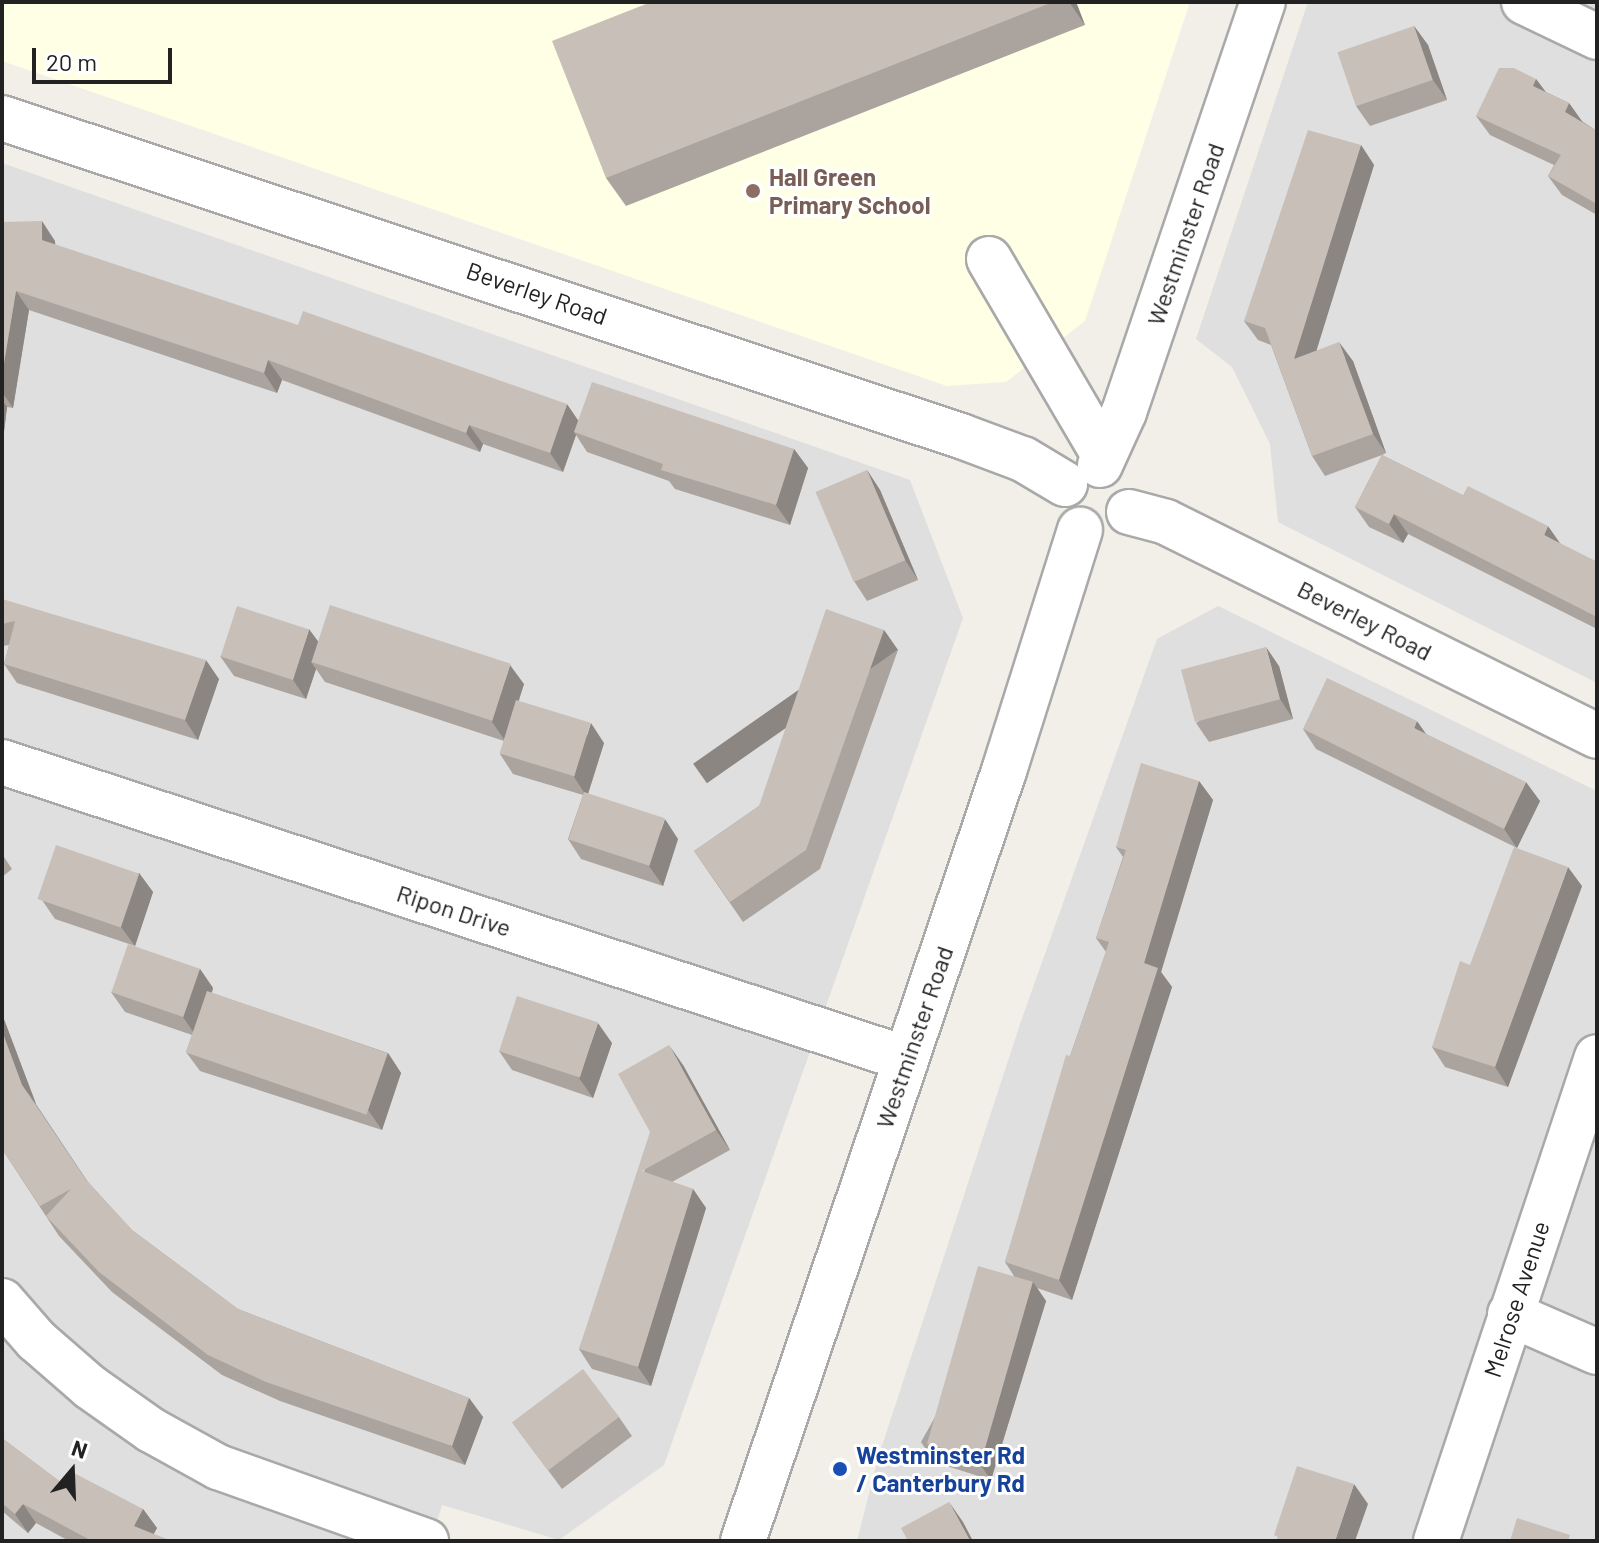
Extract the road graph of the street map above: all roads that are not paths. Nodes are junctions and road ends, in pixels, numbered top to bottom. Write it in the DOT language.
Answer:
graph roads {
  1 [pos="1263,2"];
  2 [pos="1524,2"];
  3 [pos="1597,37"];
  4 [pos="2,118"];
  5 [pos="989,259"];
  6 [pos="1090,468"];
  7 [pos="1129,512"];
  8 [pos="1080,530"];
  9 [pos="1597,736"];
  10 [pos="2,762"];
  11 [pos="1597,1057"];
  12 [pos="907,1059"];
  13 [pos="2,1301"];
  14 [pos="1510,1314"];
  15 [pos="1597,1352"];
  16 [pos="426,1541"];
  17 [pos="743,1541"];
  18 [pos="1436,1541"];
  1 -- 6 [label="street, Westminster Road"];
  2 -- 3 [label="street"];
  4 -- 6 [label="street, Beverley Road"];
  5 -- 6 [label="street"];
  6 -- 7 [label="street"];
  6 -- 8 [label="street, Westminster Road"];
  7 -- 8 [label="street"];
  7 -- 9 [label="street, Beverley Road"];
  8 -- 12 [label="street, Westminster Road"];
  10 -- 12 [label="street, Ripon Drive"];
  11 -- 14 [label="street, Melrose Avenue"];
  12 -- 17 [label="street, Westminster Road"];
  13 -- 16 [label="street"];
  14 -- 15 [label="street"];
  14 -- 18 [label="street, Melrose Avenue"];
}
